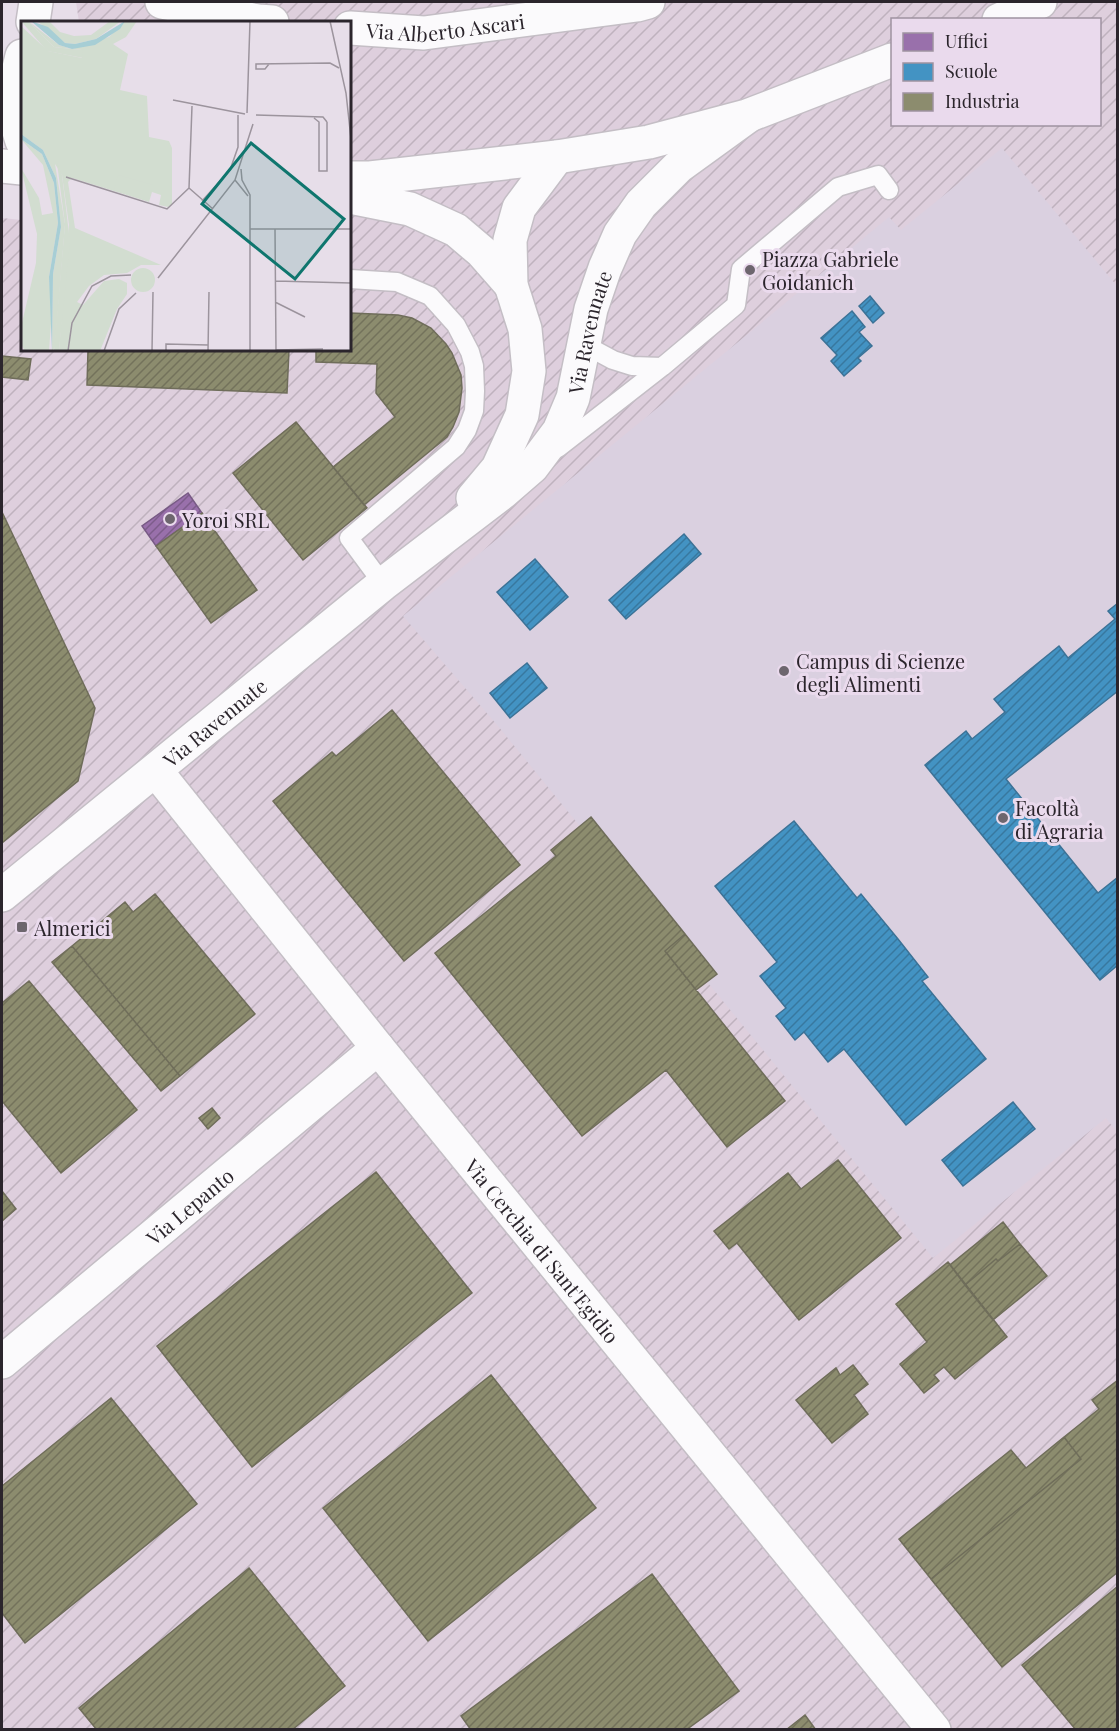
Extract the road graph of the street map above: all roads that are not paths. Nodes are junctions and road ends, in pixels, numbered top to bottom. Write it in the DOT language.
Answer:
graph roads {
  1 [pos="162,2"];
  2 [pos="648,2"];
  3 [pos="1040,2"];
  4 [pos="1004,18"];
  5 [pos="258,21"];
  6 [pos="351,28"];
  7 [pos="891,60"];
  8 [pos="14,74"];
  9 [pos="747,116"];
  10 [pos="21,138"];
  11 [pos="557,157"];
  12 [pos="2,166"];
  13 [pos="21,168"];
  14 [pos="351,178"];
  15 [pos="889,190"];
  16 [pos="351,197"];
  17 [pos="351,279"];
  18 [pos="511,285"];
  19 [pos="585,345"];
  20 [pos="662,367"];
  21 [pos="532,467"];
  22 [pos="429,548"];
  23 [pos="383,585"];
  24 [pos="156,771"];
  25 [pos="2,895"];
  26 [pos="378,1048"];
  27 [pos="2,1362"];
  28 [pos="933,1730"];
  1 -- 5 [label="street"];
  2 -- 6 [label="street, Via Alberto Ascari"];
  3 -- 4 [label="street"];
  7 -- 9 [label="street, Via Ravennate"];
  8 -- 10 [label="street"];
  9 -- 11 [label="street, Via Ravennate"];
  9 -- 19 [label="street, Via Ravennate"];
  11 -- 14 [label="street"];
  11 -- 18 [label="street, Via Ravennate"];
  12 -- 13 [label="street"];
  15 -- 20 [label="lane"];
  16 -- 18 [label="street, Via Ravennate"];
  17 -- 23 [label="lane"];
  18 -- 22 [label="street, Via Ravennate"];
  19 -- 20 [label="lane"];
  19 -- 21 [label="street, Via Ravennate"];
  20 -- 21 [label="lane"];
  21 -- 22 [label="street, Via Ravennate"];
  22 -- 23 [label="street, Via Ravennate"];
  23 -- 24 [label="street, Via Ravennate"];
  24 -- 25 [label="street, Via Ravennate"];
  24 -- 26 [label="street, Via Cerchia di Sant'Egidio"];
  26 -- 27 [label="street, Via Lepanto"];
  26 -- 28 [label="street, Via Cerchia di Sant'Egidio"];
}
